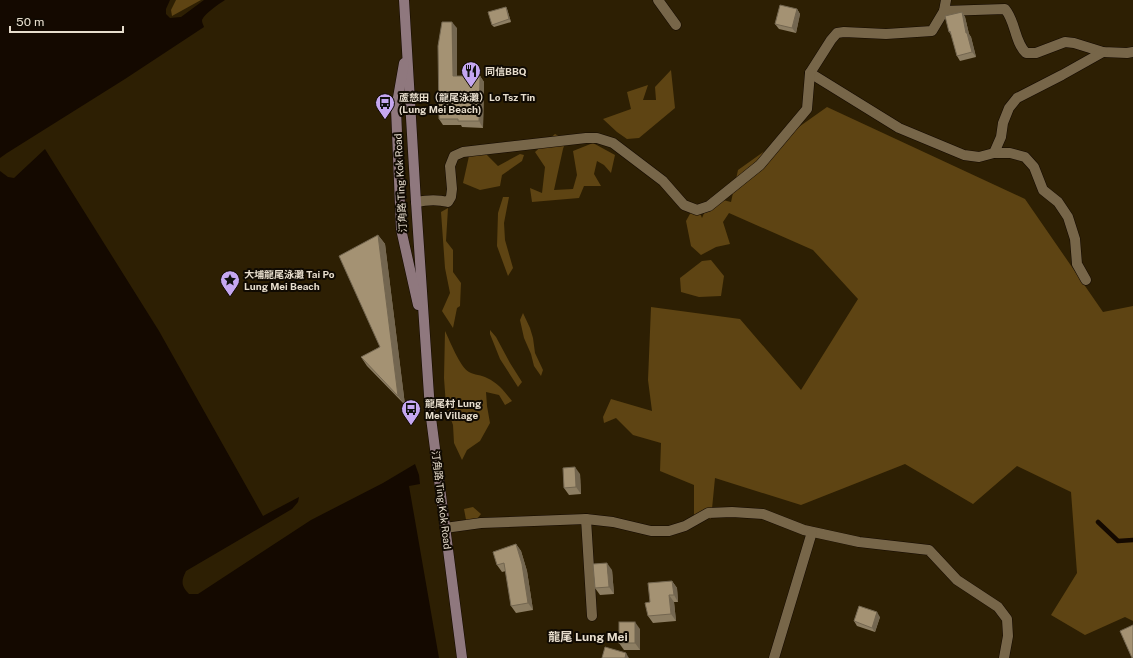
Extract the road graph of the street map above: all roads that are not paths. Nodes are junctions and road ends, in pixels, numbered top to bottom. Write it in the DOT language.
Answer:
graph roads {
  1 [pos="404,0"];
  2 [pos="658,0"];
  3 [pos="946,0"];
  4 [pos="944,12"];
  5 [pos="676,25"];
  6 [pos="406,46"];
  7 [pos="1103,52"];
  8 [pos="1133,52"];
  9 [pos="810,73"];
  10 [pos="994,153"];
  11 [pos="416,202"];
  12 [pos="1086,280"];
  13 [pos="426,342"];
  14 [pos="586,519"];
  15 [pos="445,528"];
  16 [pos="812,532"];
  17 [pos="592,616"];
  18 [pos="462,658"];
  19 [pos="774,658"];
  20 [pos="1004,658"];
  1 -- 6 [label="main road, 汀角路 Ting Kok Road"];
  2 -- 5 [label="street"];
  3 -- 4 [label="street"];
  4 -- 7 [label="street"];
  4 -- 9 [label="street"];
  6 -- 11 [label="main road, 汀角路 Ting Kok Road"];
  6 -- 13 [label="main road, 汀角路 Ting Kok Road"];
  7 -- 8 [label="street"];
  7 -- 10 [label="street"];
  9 -- 10 [label="street"];
  9 -- 11 [label="street"];
  10 -- 12 [label="street"];
  11 -- 13 [label="main road, 汀角路 Ting Kok Road"];
  13 -- 15 [label="main road, 汀角路 Ting Kok Road"];
  14 -- 15 [label="street"];
  14 -- 16 [label="street"];
  14 -- 17 [label="street"];
  15 -- 18 [label="main road, 汀角路 Ting Kok Road"];
  16 -- 19 [label="street"];
  16 -- 20 [label="street"];
}
